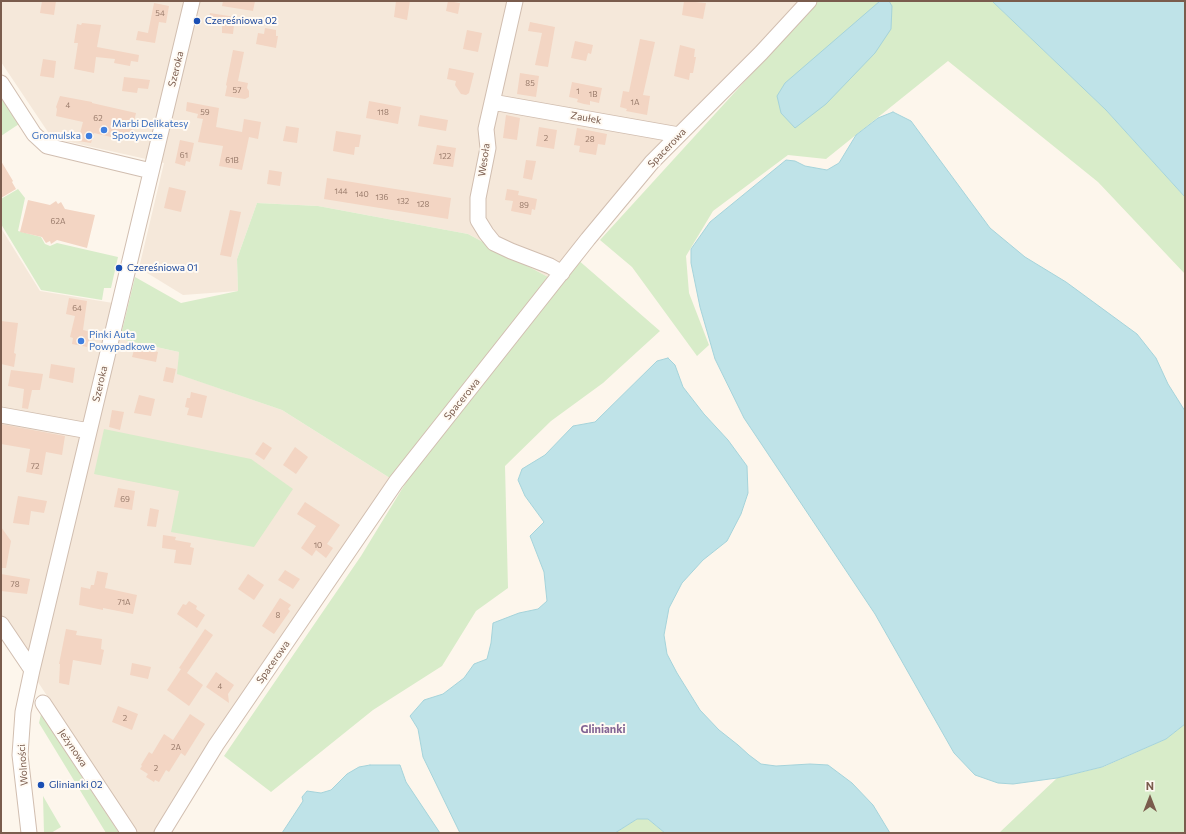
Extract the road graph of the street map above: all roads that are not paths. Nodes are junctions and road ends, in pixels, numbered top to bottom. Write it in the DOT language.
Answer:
graph roads {
  1 [pos="192,1"];
  2 [pos="515,1"];
  3 [pos="809,1"];
  4 [pos="1,82"];
  5 [pos="492,102"];
  6 [pos="679,135"];
  7 [pos="152,171"];
  8 [pos="562,273"];
  9 [pos="1,415"];
  10 [pos="89,431"];
  11 [pos="1,624"];
  12 [pos="32,670"];
  13 [pos="26,697"];
  14 [pos="43,703"];
  15 [pos="30,833"];
  16 [pos="129,833"];
  17 [pos="162,833"];
  1 -- 7 [label="street, Szeroka"];
  2 -- 5 [label="street, Wesoła"];
  3 -- 6 [label="street, Spacerowa"];
  4 -- 7 [label="street"];
  5 -- 6 [label="street, Zaułek"];
  5 -- 8 [label="street, Wesoła"];
  6 -- 8 [label="street, Spacerowa"];
  7 -- 10 [label="street, Szeroka"];
  8 -- 17 [label="street, Spacerowa"];
  9 -- 10 [label="street"];
  10 -- 12 [label="street, Szeroka"];
  11 -- 12 [label="street"];
  12 -- 13 [label="street, Szeroka"];
  13 -- 15 [label="street, Wolności"];
  14 -- 16 [label="street, Jeżynowa"];
}
